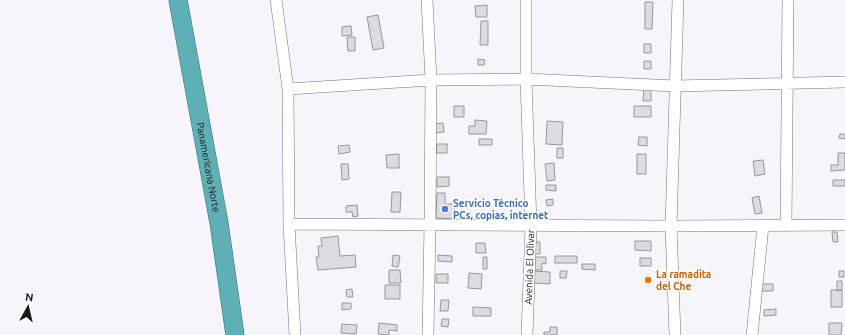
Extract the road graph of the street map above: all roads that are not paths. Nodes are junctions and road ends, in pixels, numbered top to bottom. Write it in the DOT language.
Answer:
graph roads {
  1 [pos="178,0"];
  2 [pos="276,0"];
  3 [pos="427,0"];
  4 [pos="526,0"];
  5 [pos="678,0"];
  6 [pos="788,0"];
  7 [pos="526,79"];
  8 [pos="430,80"];
  9 [pos="845,82"];
  10 [pos="786,83"];
  11 [pos="675,86"];
  12 [pos="288,89"];
  13 [pos="290,224"];
  14 [pos="430,225"];
  15 [pos="531,225"];
  16 [pos="845,225"];
  17 [pos="672,226"];
  18 [pos="763,226"];
  19 [pos="786,226"];
  20 [pos="236,335"];
  21 [pos="295,335"];
  22 [pos="428,335"];
  23 [pos="527,335"];
  24 [pos="675,335"];
  25 [pos="752,335"];
  1 -- 20 [label="highway, Panamericana Norte"];
  2 -- 12 [label="street"];
  3 -- 8 [label="street"];
  4 -- 7 [label="street, Avenida El Olivar"];
  5 -- 11 [label="street"];
  6 -- 10 [label="street"];
  7 -- 8 [label="street"];
  7 -- 11 [label="street"];
  7 -- 15 [label="street, Avenida El Olivar"];
  8 -- 12 [label="street"];
  8 -- 14 [label="street"];
  9 -- 10 [label="street"];
  10 -- 11 [label="street"];
  10 -- 19 [label="street"];
  11 -- 17 [label="street"];
  12 -- 13 [label="street"];
  13 -- 14 [label="street"];
  13 -- 21 [label="street"];
  14 -- 15 [label="street"];
  14 -- 22 [label="street"];
  15 -- 17 [label="street"];
  15 -- 23 [label="street, Avenida El Olivar"];
  16 -- 19 [label="street"];
  17 -- 18 [label="street"];
  17 -- 24 [label="street"];
  18 -- 19 [label="street"];
  18 -- 25 [label="street"];
}
